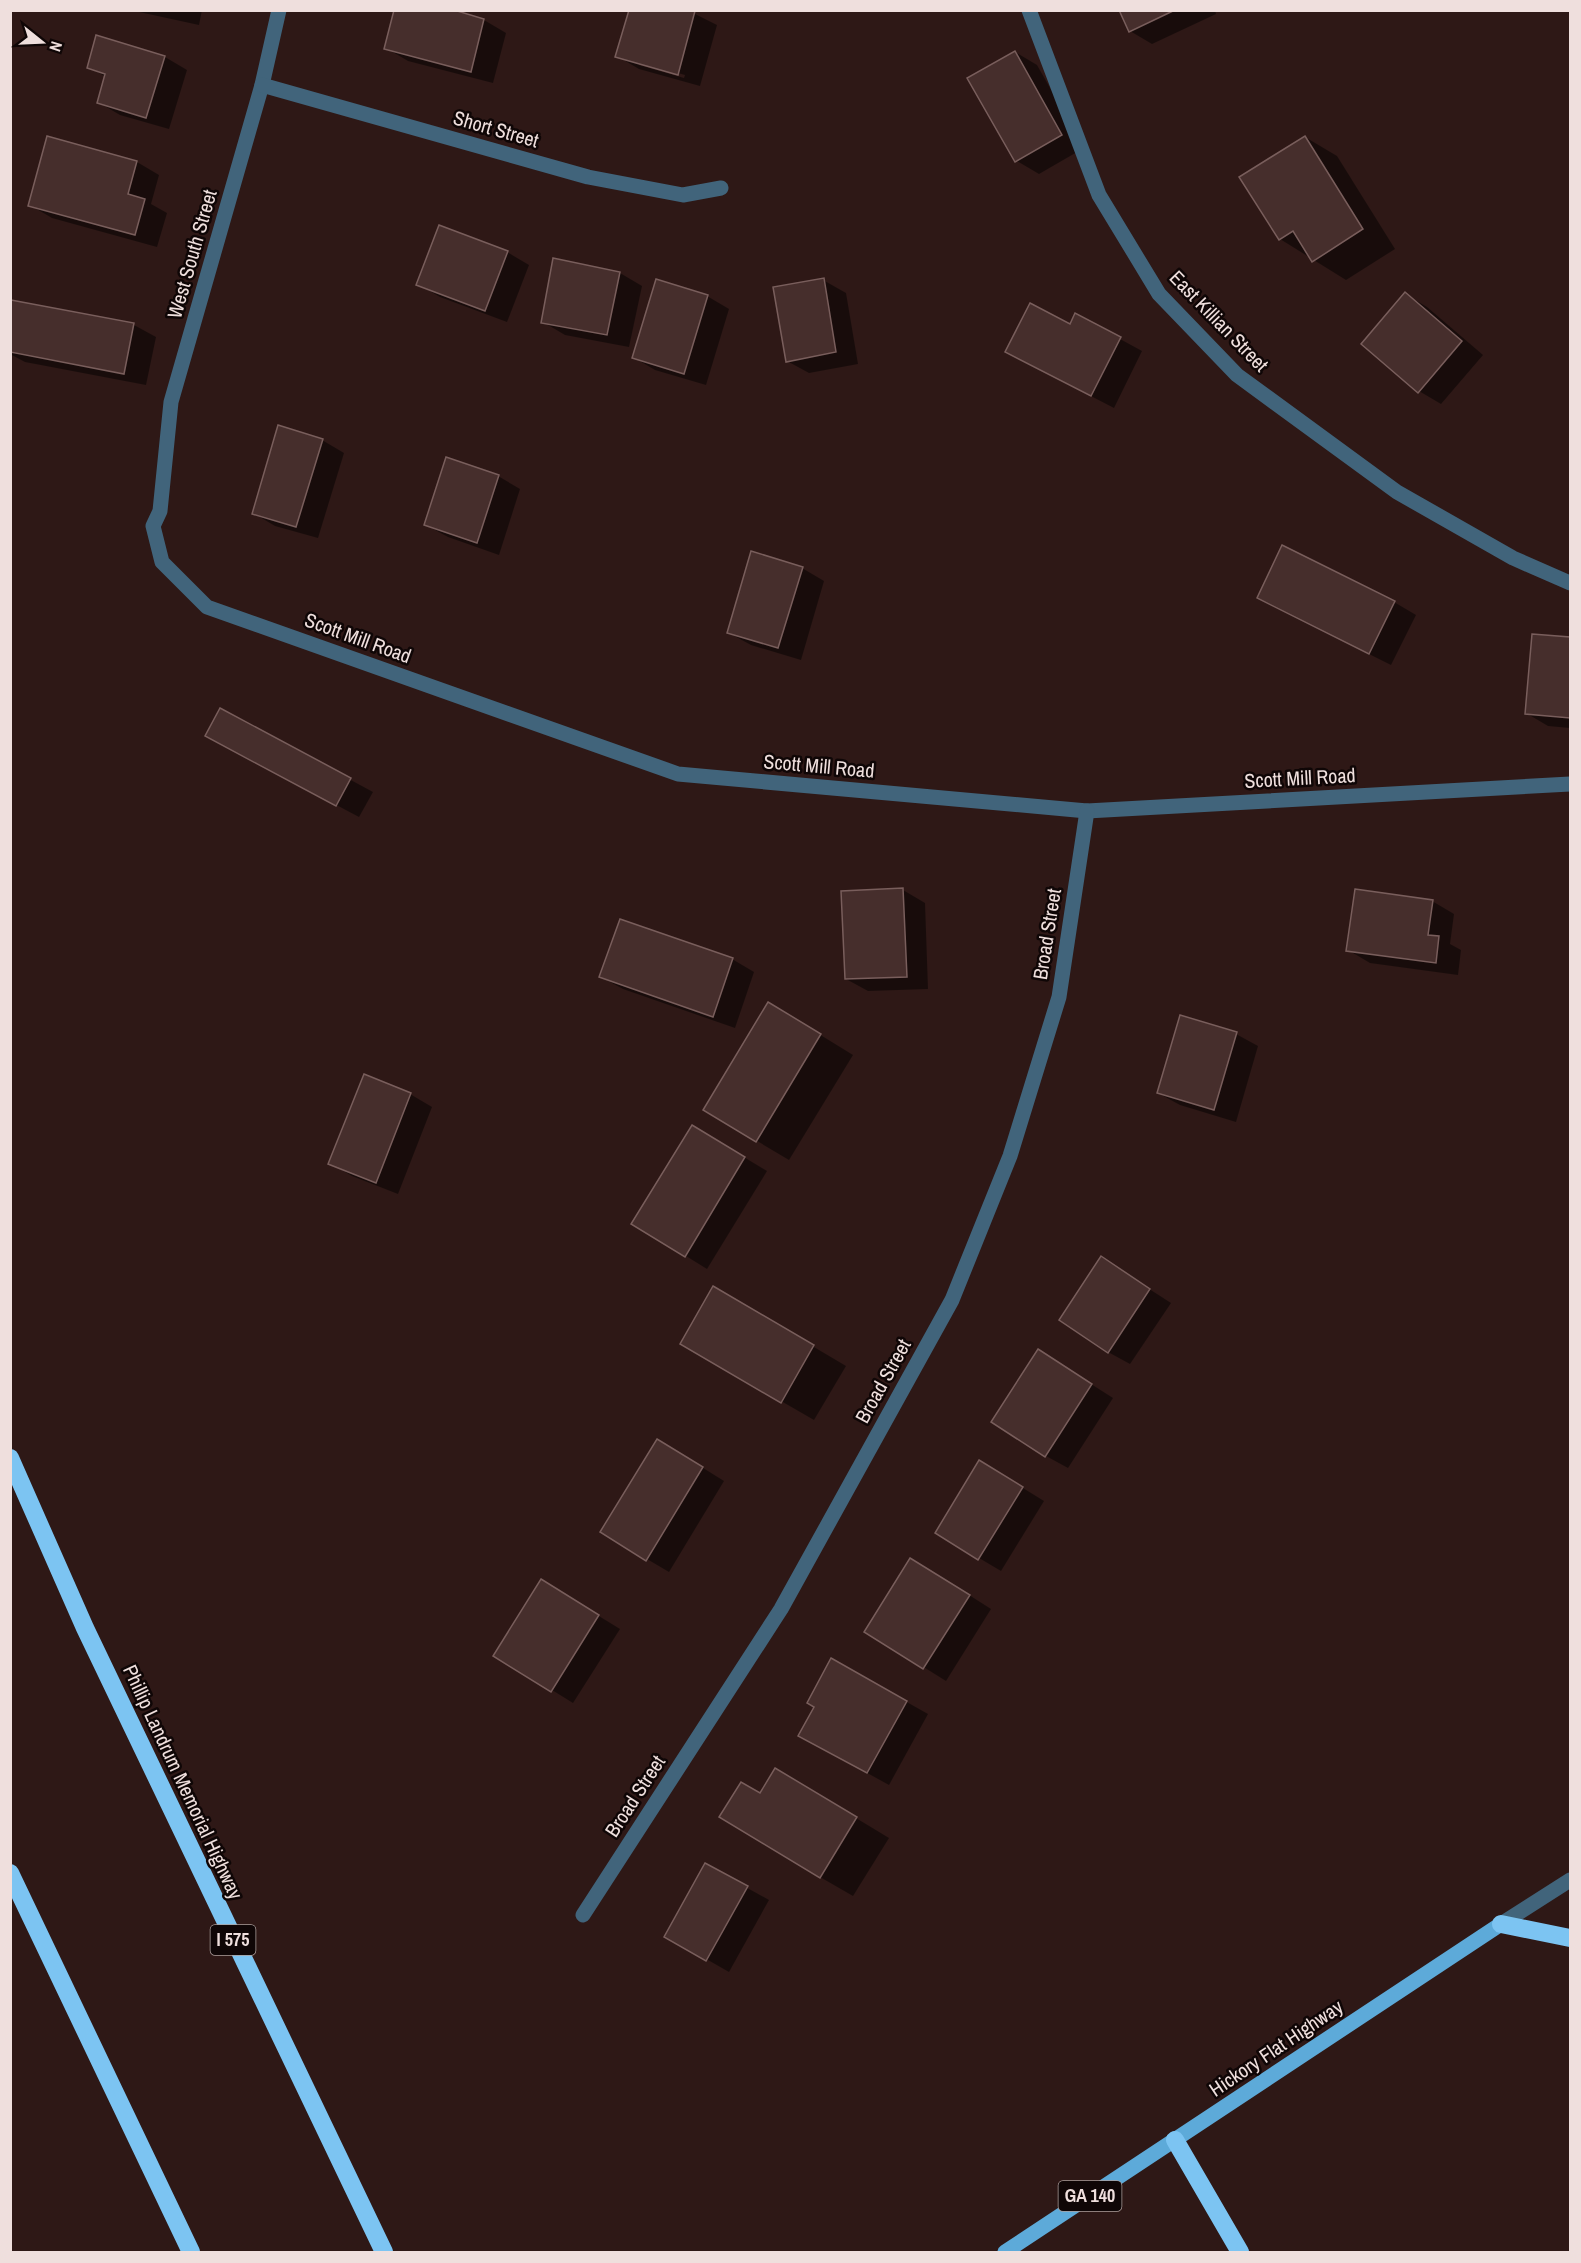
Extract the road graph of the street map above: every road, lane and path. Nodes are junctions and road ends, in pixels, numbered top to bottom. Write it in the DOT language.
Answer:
graph roads {
  1 [pos="279,10"];
  2 [pos="1029,10"];
  3 [pos="262,85"];
  4 [pos="721,188"];
  5 [pos="160,511"];
  6 [pos="1570,583"];
  7 [pos="1570,784"];
  8 [pos="1086,811"];
  9 [pos="10,1458"];
  10 [pos="10,1873"];
  11 [pos="10,1879"];
  12 [pos="1570,1880"];
  13 [pos="24,1901"];
  14 [pos="584,1914"];
  15 [pos="1501,1923"];
  16 [pos="1570,1938"];
  17 [pos="1175,2140"];
  18 [pos="191,2253"];
  19 [pos="384,2253"];
  20 [pos="1005,2253"];
  21 [pos="1240,2253"];
  1 -- 3 [label="street, West South Street"];
  2 -- 6 [label="street, East Killian Street"];
  3 -- 4 [label="street, Short Street"];
  3 -- 5 [label="street, West South Street"];
  5 -- 8 [label="street, Scott Mill Road"];
  7 -- 8 [label="street, Scott Mill Road"];
  8 -- 14 [label="street, Broad Street"];
  9 -- 19 [label="highway, Phillip Landrum Memorial Highway / I 575"];
  10 -- 13 [label="highway"];
  11 -- 13 [label="highway"];
  12 -- 15 [label="street, Hickory Flat Highway"];
  13 -- 18 [label="highway"];
  15 -- 16 [label="highway"];
  15 -- 17 [label="main road, Hickory Flat Highway"];
  17 -- 20 [label="main road, Hickory Flat Highway / GA 140"];
  17 -- 21 [label="highway"];
}
